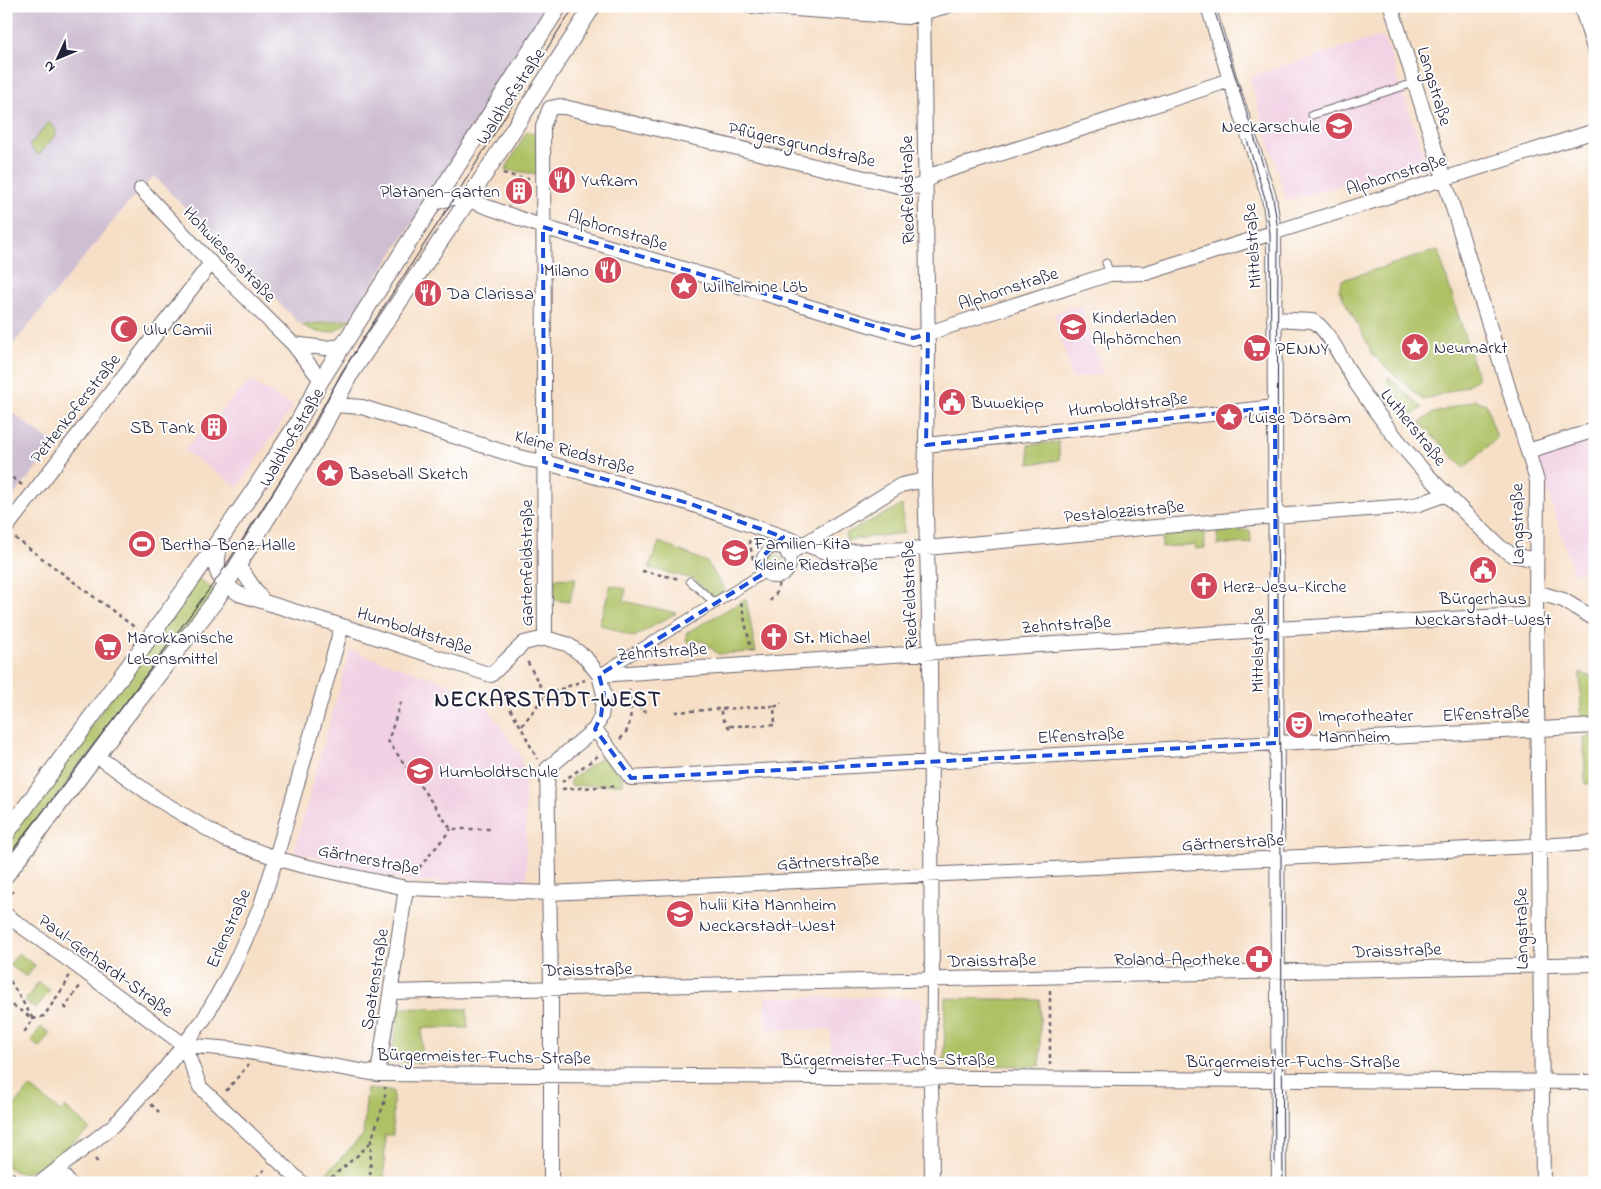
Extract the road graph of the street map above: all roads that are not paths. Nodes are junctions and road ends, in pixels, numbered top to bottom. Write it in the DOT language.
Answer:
graph roads {
  1 [pos="559,6"];
  2 [pos="751,6"];
  3 [pos="947,6"];
  4 [pos="1208,6"];
  5 [pos="1391,6"];
  6 [pos="1582,6"];
  7 [pos="589,8"];
  8 [pos="923,10"];
  9 [pos="1595,48"];
  10 [pos="1230,80"];
  11 [pos="1414,83"];
  12 [pos="560,106"];
  13 [pos="1312,115"];
  14 [pos="1595,131"];
  15 [pos="1443,179"];
  16 [pos="926,182"];
  17 [pos="141,189"];
  18 [pos="468,200"];
  19 [pos="434,203"];
  20 [pos="544,227"];
  21 [pos="1274,232"];
  22 [pos="211,263"];
  23 [pos="1274,319"];
  24 [pos="928,334"];
  25 [pos="293,344"];
  26 [pos="342,346"];
  27 [pos="321,380"];
  28 [pos="342,405"];
  29 [pos="1275,407"];
  30 [pos="1595,430"];
  31 [pos="926,446"];
  32 [pos="1528,451"];
  33 [pos="544,462"];
  34 [pos="925,480"];
  35 [pos="1447,494"];
  36 [pos="1274,516"];
  37 [pos="9,532"];
  38 [pos="218,541"];
  39 [pos="804,545"];
  40 [pos="926,548"];
  41 [pos="788,554"];
  42 [pos="1536,560"];
  43 [pos="238,565"];
  44 [pos="761,575"];
  45 [pos="690,581"];
  46 [pos="226,584"];
  47 [pos="1536,592"];
  48 [pos="262,601"];
  49 [pos="716,604"];
  50 [pos="1536,614"];
  51 [pos="1595,619"];
  52 [pos="342,626"];
  53 [pos="1276,629"];
  54 [pos="545,638"];
  55 [pos="930,652"];
  56 [pos="599,675"];
  57 [pos="1595,726"];
  58 [pos="1538,728"];
  59 [pos="595,729"];
  60 [pos="1276,743"];
  61 [pos="96,755"];
  62 [pos="931,762"];
  63 [pos="6,834"];
  64 [pos="1595,843"];
  65 [pos="1539,846"];
  66 [pos="276,858"];
  67 [pos="1279,858"];
  68 [pos="6,875"];
  69 [pos="931,875"];
  70 [pos="406,888"];
  71 [pos="549,893"];
  72 [pos="6,916"];
  73 [pos="1595,964"];
  74 [pos="1540,965"];
  75 [pos="1278,972"];
  76 [pos="932,980"];
  77 [pos="551,988"];
  78 [pos="391,992"];
  79 [pos="184,1044"];
  80 [pos="382,1074"];
  81 [pos="550,1076"];
  82 [pos="931,1078"];
  83 [pos="1278,1080"];
  84 [pos="1541,1082"];
  85 [pos="1595,1082"];
  86 [pos="59,1170"];
  87 [pos="40,1183"];
  88 [pos="69,1183"];
  89 [pos="302,1183"];
  90 [pos="551,1183"];
  91 [pos="932,1183"];
  92 [pos="1279,1183"];
  93 [pos="1543,1183"];
  1 -- 19 [label="street, Waldhofstraße"];
  2 -- 8 [label="street"];
  3 -- 8 [label="street"];
  4 -- 10 [label="street, Mittelstraße"];
  5 -- 11 [label="street, Langstraße"];
  6 -- 9 [label="street"];
  7 -- 18 [label="street, Waldhofstraße"];
  8 -- 16 [label="street, Riedfeldstraße"];
  10 -- 16 [label="street, Pflügersgrundstraße"];
  10 -- 21 [label="street, Mittelstraße"];
  11 -- 13 [label="lane"];
  11 -- 15 [label="street, Langstraße"];
  12 -- 16 [label="street, Pflügersgrundstraße"];
  12 -- 20 [label="street, Gartenfeldstraße"];
  14 -- 15 [label="street, Alphornstraße"];
  15 -- 21 [label="street, Alphornstraße"];
  15 -- 32 [label="street, Langstraße"];
  16 -- 24 [label="street, Riedfeldstraße"];
  17 -- 22 [label="street, Hohwiesenstraße"];
  18 -- 19 [label="street, Alphornstraße"];
  18 -- 20 [label="street, Alphornstraße"];
  18 -- 28 [label="street, Waldhofstraße"];
  19 -- 26 [label="street, Waldhofstraße"];
  20 -- 24 [label="street, Alphornstraße"];
  20 -- 33 [label="street, Gartenfeldstraße"];
  21 -- 23 [label="street, Mittelstraße"];
  21 -- 24 [label="street, Alphornstraße"];
  22 -- 25 [label="street, Hohwiesenstraße"];
  22 -- 37 [label="street, Pettenkoferstraße"];
  23 -- 29 [label="street, Mittelstraße"];
  23 -- 35 [label="street, Lutherstraße"];
  24 -- 31 [label="street, Riedfeldstraße"];
  25 -- 26 [label="street"];
  25 -- 27 [label="street, Hohwiesenstraße"];
  26 -- 27 [label="street, Waldhofstraße"];
  27 -- 38 [label="street, Waldhofstraße"];
  28 -- 33 [label="street, Kleine Riedstraße"];
  28 -- 43 [label="street, Waldhofstraße"];
  29 -- 31 [label="street, Humboldtstraße"];
  29 -- 36 [label="street, Mittelstraße"];
  30 -- 32 [label="street"];
  31 -- 34 [label="street, Riedfeldstraße"];
  32 -- 42 [label="street, Langstraße"];
  33 -- 39 [label="street, Kleine Riedstraße"];
  33 -- 54 [label="street, Gartenfeldstraße"];
  34 -- 39 [label="street"];
  34 -- 40 [label="street, Riedfeldstraße"];
  35 -- 36 [label="street, Pestalozzistraße"];
  35 -- 42 [label="street, Lutherstraße"];
  36 -- 40 [label="street, Pestalozzistraße"];
  36 -- 53 [label="street, Mittelstraße"];
  38 -- 46 [label="street"];
  38 -- 63 [label="street, Waldhofstraße"];
  39 -- 40 [label="street, Pestalozzistraße"];
  39 -- 41 [label="street"];
  40 -- 55 [label="street, Riedfeldstraße"];
  41 -- 44 [label="street"];
  41 -- 44 [label="street"];
  42 -- 47 [label="street, Langstraße"];
  43 -- 46 [label="street, Waldhofstraße"];
  43 -- 48 [label="street"];
  44 -- 49 [label="street"];
  45 -- 49 [label="lane"];
  46 -- 48 [label="street, Humboldtstraße"];
  46 -- 61 [label="street, Waldhofstraße"];
  47 -- 50 [label="street, Langstraße"];
  47 -- 51 [label="street"];
  48 -- 52 [label="street, Humboldtstraße"];
  49 -- 56 [label="street"];
  50 -- 53 [label="street, Zehntstraße"];
  50 -- 58 [label="street, Langstraße"];
  52 -- 54 [label="street, Humboldtstraße"];
  52 -- 66 [label="street, Erlenstraße"];
  53 -- 55 [label="street, Zehntstraße"];
  53 -- 60 [label="street, Mittelstraße"];
  54 -- 56 [label="street, Gartenfeldstraße"];
  55 -- 56 [label="street, Zehntstraße"];
  55 -- 62 [label="street, Riedfeldstraße"];
  56 -- 59 [label="street, Gartenfeldstraße"];
  57 -- 58 [label="street, Elfenstraße"];
  58 -- 60 [label="street, Elfenstraße"];
  58 -- 65 [label="street, Langstraße"];
  59 -- 62 [label="street, Elfenstraße"];
  59 -- 71 [label="street"];
  60 -- 62 [label="street, Elfenstraße"];
  60 -- 67 [label="street, Mittelstraße"];
  61 -- 66 [label="street, Gärtnerstraße"];
  61 -- 68 [label="street, Waldhofstraße"];
  62 -- 69 [label="street, Riedfeldstraße"];
  64 -- 65 [label="street, Gärtnerstraße"];
  65 -- 67 [label="street, Gärtnerstraße"];
  65 -- 74 [label="street, Langstraße"];
  66 -- 70 [label="street, Gärtnerstraße"];
  66 -- 79 [label="street, Erlenstraße"];
  67 -- 69 [label="street, Gärtnerstraße"];
  67 -- 75 [label="street, Mittelstraße"];
  69 -- 71 [label="street, Gärtnerstraße"];
  69 -- 76 [label="street, Riedfeldstraße"];
  70 -- 71 [label="street, Gärtnerstraße"];
  70 -- 78 [label="street, Spatenstraße"];
  71 -- 77 [label="street"];
  72 -- 79 [label="street, Paul-Gerhardt-Straße"];
  73 -- 74 [label="street, Draisstraße"];
  74 -- 75 [label="street, Draisstraße"];
  74 -- 84 [label="street, Langstraße"];
  75 -- 76 [label="street, Draisstraße"];
  75 -- 83 [label="street, Mittelstraße"];
  76 -- 77 [label="street, Draisstraße"];
  76 -- 82 [label="street, Riedfeldstraße"];
  77 -- 78 [label="street, Draisstraße"];
  77 -- 81 [label="street"];
  78 -- 80 [label="street, Spatenstraße"];
  79 -- 80 [label="street, Bürgermeister-Fuchs-Straße"];
  79 -- 86 [label="street, Erlenstraße"];
  79 -- 89 [label="street"];
  80 -- 81 [label="street, Bürgermeister-Fuchs-Straße"];
  81 -- 82 [label="street, Bürgermeister-Fuchs-Straße"];
  81 -- 90 [label="street"];
  82 -- 83 [label="street, Bürgermeister-Fuchs-Straße"];
  82 -- 91 [label="street, Riedfeldstraße"];
  83 -- 84 [label="street, Bürgermeister-Fuchs-Straße"];
  83 -- 92 [label="street, Mittelstraße"];
  84 -- 85 [label="street, Bürgermeister-Fuchs-Straße"];
  84 -- 93 [label="street, Langstraße"];
  86 -- 87 [label="street, Erlenstraße"];
  86 -- 88 [label="street"];
}
